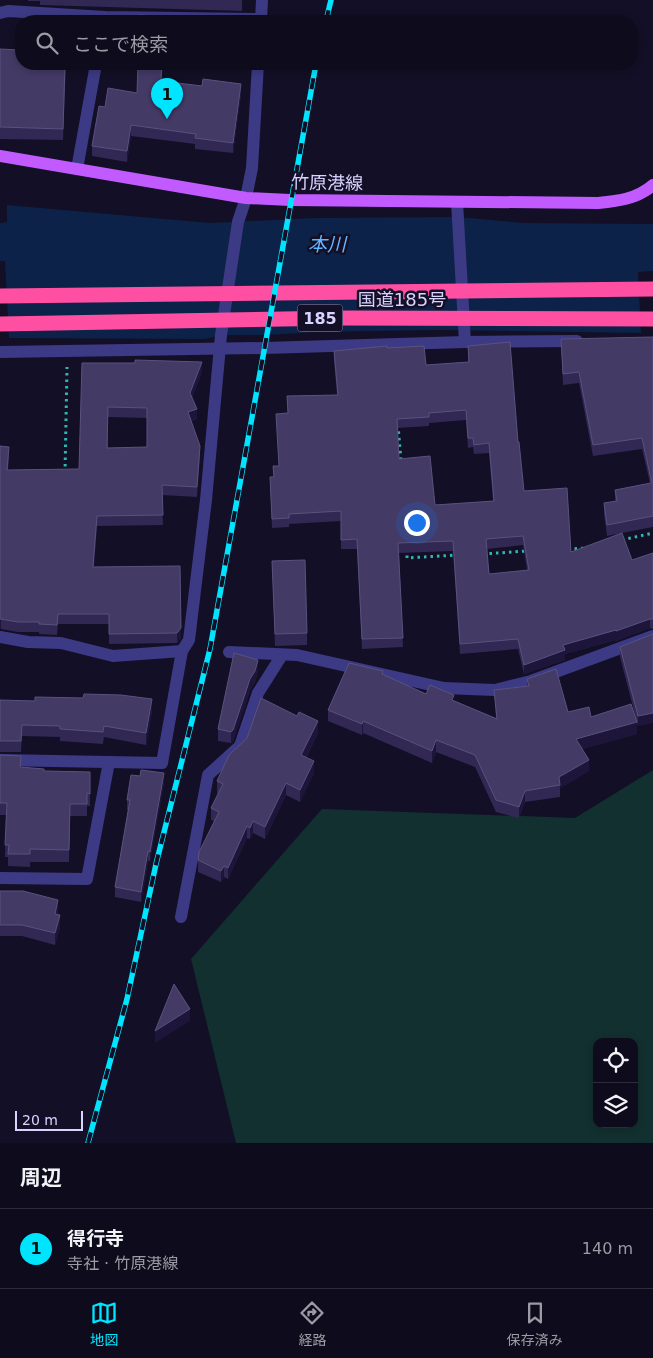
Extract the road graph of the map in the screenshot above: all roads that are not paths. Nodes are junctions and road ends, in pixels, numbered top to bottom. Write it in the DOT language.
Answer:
graph roads {
  1 [pos="262,0"];
  2 [pos="0,12"];
  3 [pos="56,15"];
  4 [pos="261,15"];
  5 [pos="95,70"];
  6 [pos="258,70"];
  7 [pos="0,156"];
  8 [pos="77,169"];
  9 [pos="653,186"];
  10 [pos="246,198"];
  11 [pos="457,202"];
  12 [pos="646,289"];
  13 [pos="0,296"];
  14 [pos="647,319"];
  15 [pos="0,324"];
  16 [pos="464,336"];
  17 [pos="594,341"];
  18 [pos="220,342"];
  19 [pos="0,352"];
  20 [pos="653,636"];
  21 [pos="0,637"];
  22 [pos="182,651"];
  23 [pos="229,652"];
  24 [pos="282,654"];
  25 [pos="0,760"];
  26 [pos="109,762"];
  27 [pos="0,878"];
  28 [pos="181,917"];
  1 -- 4 [label="street"];
  2 -- 3 [label="street"];
  5 -- 8 [label="street"];
  6 -- 10 [label="street"];
  7 -- 8 [label="main road, 竹原港線"];
  8 -- 10 [label="main road, 竹原港線"];
  9 -- 11 [label="main road, 竹原港線"];
  10 -- 11 [label="main road, 竹原港線"];
  10 -- 18 [label="street"];
  11 -- 16 [label="street"];
  12 -- 13 [label="highway, 国道185号 / 185"];
  14 -- 15 [label="highway, 国道185号 / 185"];
  16 -- 17 [label="street"];
  16 -- 18 [label="street"];
  18 -- 19 [label="street"];
  18 -- 22 [label="street"];
  20 -- 24 [label="street"];
  21 -- 22 [label="street"];
  22 -- 26 [label="street"];
  23 -- 24 [label="street"];
  24 -- 28 [label="street"];
  25 -- 26 [label="street"];
  26 -- 27 [label="street"];
}
